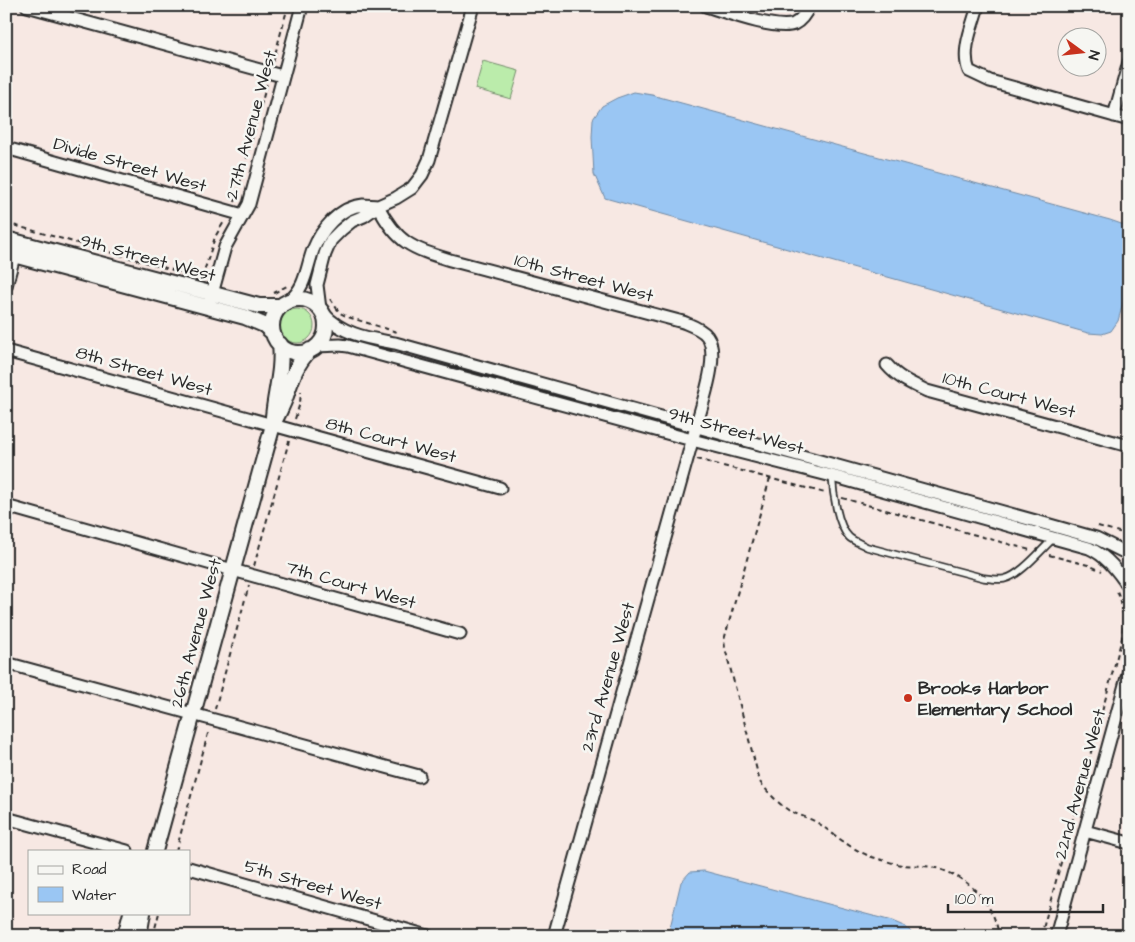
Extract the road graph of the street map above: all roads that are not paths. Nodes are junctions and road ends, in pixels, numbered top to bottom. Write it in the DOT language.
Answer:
graph roads {
  1 [pos="27,6"];
  2 [pos="302,6"];
  3 [pos="473,6"];
  4 [pos="706,6"];
  5 [pos="810,6"];
  6 [pos="978,6"];
  7 [pos="1129,62"];
  8 [pos="282,76"];
  9 [pos="1114,116"];
  10 [pos="1129,120"];
  11 [pos="6,148"];
  12 [pos="378,206"];
  13 [pos="244,215"];
  14 [pos="11,247"];
  15 [pos="6,286"];
  16 [pos="210,301"];
  17 [pos="285,303"];
  18 [pos="322,312"];
  19 [pos="277,339"];
  20 [pos="313,348"];
  21 [pos="6,351"];
  22 [pos="887,365"];
  23 [pos="273,425"];
  24 [pos="696,427"];
  25 [pos="692,440"];
  26 [pos="1129,446"];
  27 [pos="832,476"];
  28 [pos="500,488"];
  29 [pos="6,506"];
  30 [pos="1053,538"];
  31 [pos="1129,551"];
  32 [pos="1129,568"];
  33 [pos="232,570"];
  34 [pos="1129,588"];
  35 [pos="460,634"];
  36 [pos="6,663"];
  37 [pos="1129,670"];
  38 [pos="1123,713"];
  39 [pos="192,714"];
  40 [pos="419,776"];
  41 [pos="6,818"];
  42 [pos="1085,831"];
  43 [pos="1129,843"];
  44 [pos="123,850"];
  45 [pos="155,850"];
  46 [pos="190,868"];
  47 [pos="131,914"];
  48 [pos="143,914"];
  49 [pos="410,933"];
  50 [pos="125,936"];
  51 [pos="139,936"];
  52 [pos="428,936"];
  53 [pos="554,936"];
  54 [pos="1056,936"];
  1 -- 8 [label="street"];
  2 -- 8 [label="street, 27th Avenue West"];
  3 -- 12 [label="street"];
  4 -- 5 [label="street"];
  6 -- 9 [label="street"];
  7 -- 9 [label="street"];
  8 -- 13 [label="street, 27th Avenue West"];
  9 -- 10 [label="street"];
  11 -- 13 [label="street, Divide Street West"];
  12 -- 17 [label="street"];
  12 -- 18 [label="street"];
  12 -- 24 [label="street, 10th Street West"];
  13 -- 16 [label="street, 27th Avenue West"];
  14 -- 15 [label="street"];
  14 -- 16 [label="street, 9th Street West"];
  16 -- 17 [label="street, 9th Street West"];
  16 -- 19 [label="street, 9th Street West"];
  17 -- 18 [label="street"];
  17 -- 19 [label="street"];
  18 -- 20 [label="street"];
  18 -- 24 [label="street, 9th Street West"];
  19 -- 20 [label="street"];
  19 -- 23 [label="street, 26th Avenue West"];
  20 -- 23 [label="street, 26th Avenue West"];
  20 -- 25 [label="street, 9th Street West"];
  21 -- 23 [label="street, 8th Street West"];
  22 -- 26 [label="street, 10th Court West"];
  23 -- 28 [label="street, 8th Court West"];
  23 -- 33 [label="street, 26th Avenue West"];
  24 -- 25 [label="street, 23rd Avenue West"];
  24 -- 31 [label="street, 9th Street West"];
  25 -- 27 [label="street, 9th Street West"];
  25 -- 53 [label="street, 23rd Avenue West"];
  27 -- 30 [label="street, 9th Street West"];
  27 -- 30 [label="lane"];
  29 -- 33 [label="street, 7th Court West"];
  30 -- 34 [label="street, 9th Street West"];
  32 -- 34 [label="street"];
  33 -- 35 [label="street, 7th Court West"];
  33 -- 39 [label="street, 26th Avenue West"];
  36 -- 39 [label="street"];
  37 -- 38 [label="street, 22nd Avenue West"];
  38 -- 42 [label="street, 22nd Avenue West"];
  39 -- 40 [label="street"];
  39 -- 45 [label="street, 26th Avenue West"];
  41 -- 44 [label="street"];
  42 -- 43 [label="street"];
  42 -- 54 [label="street, 22nd Avenue West"];
  46 -- 49 [label="street, 5th Street West"];
  47 -- 50 [label="street"];
  48 -- 51 [label="street"];
  49 -- 52 [label="street, 5th Street West"];
}
